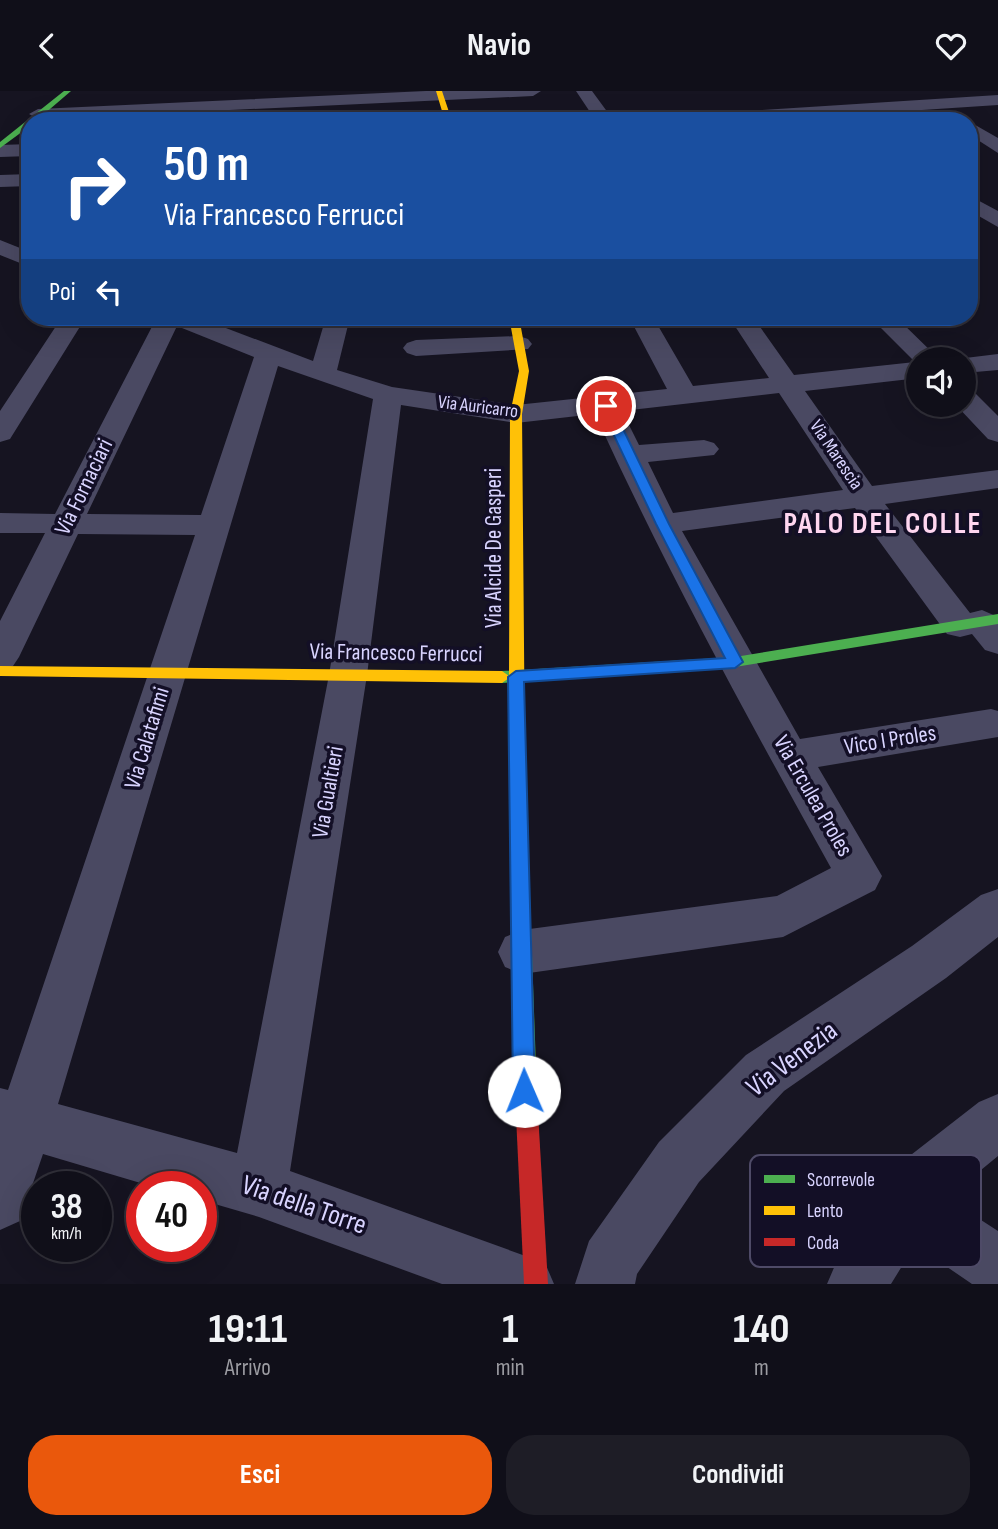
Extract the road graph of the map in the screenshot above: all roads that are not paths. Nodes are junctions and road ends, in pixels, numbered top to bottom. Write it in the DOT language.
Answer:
graph roads {
  1 [pos="68,91"];
  2 [pos="533,91"];
  3 [pos="584,91"];
  4 [pos="917,91"];
  5 [pos="514,92"];
  6 [pos="440,94"];
  7 [pos="326,97"];
  8 [pos="810,97"];
  9 [pos="998,100"];
  10 [pos="662,101"];
  11 [pos="936,104"];
  12 [pos="208,106"];
  13 [pos="831,110"];
  14 [pos="524,111"];
  15 [pos="41,112"];
  16 [pos="80,112"];
  17 [pos="446,112"];
  18 [pos="599,112"];
  19 [pos="672,112"];
  20 [pos="815,112"];
  21 [pos="834,112"];
  22 [pos="947,112"];
  23 [pos="0,126"];
  24 [pos="21,127"];
  25 [pos="978,127"];
  26 [pos="998,128"];
  27 [pos="21,129"];
  28 [pos="978,133"];
  29 [pos="0,146"];
  30 [pos="998,147"];
  31 [pos="21,150"];
  32 [pos="0,151"];
  33 [pos="21,180"];
  34 [pos="0,181"];
  35 [pos="978,208"];
  36 [pos="998,222"];
  37 [pos="978,225"];
  38 [pos="13,247"];
  39 [pos="0,272"];
  40 [pos="68,326"];
  41 [pos="165,326"];
  42 [pos="336,326"];
  43 [pos="516,326"];
  44 [pos="646,326"];
  45 [pos="747,326"];
  46 [pos="891,326"];
  47 [pos="234,327"];
  48 [pos="519,344"];
  49 [pos="913,347"];
  50 [pos="416,348"];
  51 [pos="269,352"];
  52 [pos="998,362"];
  53 [pos="976,364"];
  54 [pos="906,371"];
  55 [pos="323,374"];
  56 [pos="789,384"];
  57 [pos="388,395"];
  58 [pos="684,396"];
  59 [pos="606,406"];
  60 [pos="976,410"];
  61 [pos="516,414"];
  62 [pos="0,433"];
  63 [pos="998,433"];
  64 [pos="704,449"];
  65 [pos="629,455"];
  66 [pos="998,479"];
  67 [pos="863,496"];
  68 [pos="0,523"];
  69 [pos="66,524"];
  70 [pos="662,524"];
  71 [pos="215,525"];
  72 [pos="984,627"];
  73 [pos="0,657"];
  74 [pos="735,662"];
  75 [pos="0,671"];
  76 [pos="167,673"];
  77 [pos="348,675"];
  78 [pos="516,677"];
  79 [pos="991,724"];
  80 [pos="790,756"];
  81 [pos="998,909"];
  82 [pos="522,952"];
  83 [pos="13,1119"];
  84 [pos="998,1121"];
  85 [pos="956,1155"];
  86 [pos="260,1188"];
  87 [pos="0,1201"];
  88 [pos="981,1255"];
  89 [pos="998,1266"];
  90 [pos="868,1267"];
  91 [pos="524,1284"];
  92 [pos="536,1284"];
  93 [pos="605,1284"];
  94 [pos="857,1284"];
  1 -- 15 [label="street"];
  2 -- 5 [label="street"];
  3 -- 18 [label="street"];
  4 -- 11 [label="street"];
  5 -- 6 [label="street"];
  5 -- 14 [label="street"];
  6 -- 7 [label="street"];
  6 -- 17 [label="street"];
  7 -- 12 [label="street"];
  8 -- 13 [label="street"];
  9 -- 11 [label="street"];
  10 -- 19 [label="street"];
  11 -- 13 [label="street"];
  11 -- 22 [label="street"];
  12 -- 16 [label="street"];
  13 -- 20 [label="street"];
  13 -- 21 [label="street"];
  23 -- 24 [label="street"];
  25 -- 26 [label="street"];
  27 -- 29 [label="street"];
  28 -- 30 [label="street"];
  31 -- 32 [label="street"];
  33 -- 34 [label="street"];
  35 -- 36 [label="street"];
  36 -- 37 [label="street"];
  38 -- 39 [label="street"];
  40 -- 62 [label="street"];
  41 -- 69 [label="street, Via Fornaciari"];
  42 -- 55 [label="street"];
  43 -- 48 [label="street, Via Alcide De Gasperi"];
  44 -- 58 [label="street"];
  45 -- 56 [label="street, Via Marescia"];
  46 -- 49 [label="street"];
  47 -- 51 [label="street, Via Auricarro"];
  48 -- 50 [label="street"];
  48 -- 61 [label="street, Via Alcide De Gasperi"];
  51 -- 55 [label="street, Via Auricarro"];
  51 -- 71 [label="street, Via Calatafimi"];
  52 -- 53 [label="street"];
  54 -- 56 [label="street, Via Auricarro"];
  55 -- 57 [label="street, Via Auricarro"];
  56 -- 58 [label="street, Via Auricarro"];
  56 -- 67 [label="street, Via Marescia"];
  57 -- 61 [label="street, Via Auricarro"];
  57 -- 77 [label="street, Via Gualtieri"];
  58 -- 59 [label="street, Via Auricarro"];
  59 -- 61 [label="street, Via Auricarro"];
  59 -- 65 [label="street, Via Erculea Proles"];
  60 -- 63 [label="street"];
  61 -- 78 [label="street, Via Alcide De Gasperi"];
  64 -- 65 [label="street"];
  65 -- 70 [label="street, Via Erculea Proles"];
  66 -- 67 [label="street"];
  67 -- 70 [label="street"];
  67 -- 72 [label="street, Via Marescia"];
  68 -- 69 [label="street"];
  69 -- 71 [label="street"];
  69 -- 73 [label="street, Via Fornaciari"];
  70 -- 74 [label="street, Via Erculea Proles"];
  71 -- 76 [label="street, Via Calatafimi"];
  72 -- 74 [label="street, Via Francesco Ferrucci"];
  74 -- 78 [label="street, Via Francesco Ferrucci"];
  74 -- 80 [label="street, Via Erculea Proles"];
  75 -- 76 [label="street, Via Francesco Ferrucci"];
  76 -- 77 [label="street, Via Francesco Ferrucci"];
  76 -- 83 [label="street, Via Calatafimi"];
  77 -- 78 [label="street, Via Francesco Ferrucci"];
  77 -- 86 [label="street, Via Gualtieri"];
  78 -- 82 [label="street, Via Alcide De Gasperi"];
  79 -- 80 [label="street, Vico I Proles"];
  80 -- 82 [label="street, Via Erculea Proles"];
  81 -- 93 [label="street, Via Venezia"];
  82 -- 92 [label="street, Via Alcide De Gasperi"];
  83 -- 86 [label="street, Via della Torre"];
  83 -- 87 [label="street, Via Calatafimi"];
  84 -- 85 [label="street"];
  86 -- 91 [label="street, Via della Torre"];
  88 -- 89 [label="street"];
  90 -- 94 [label="street"];
}
